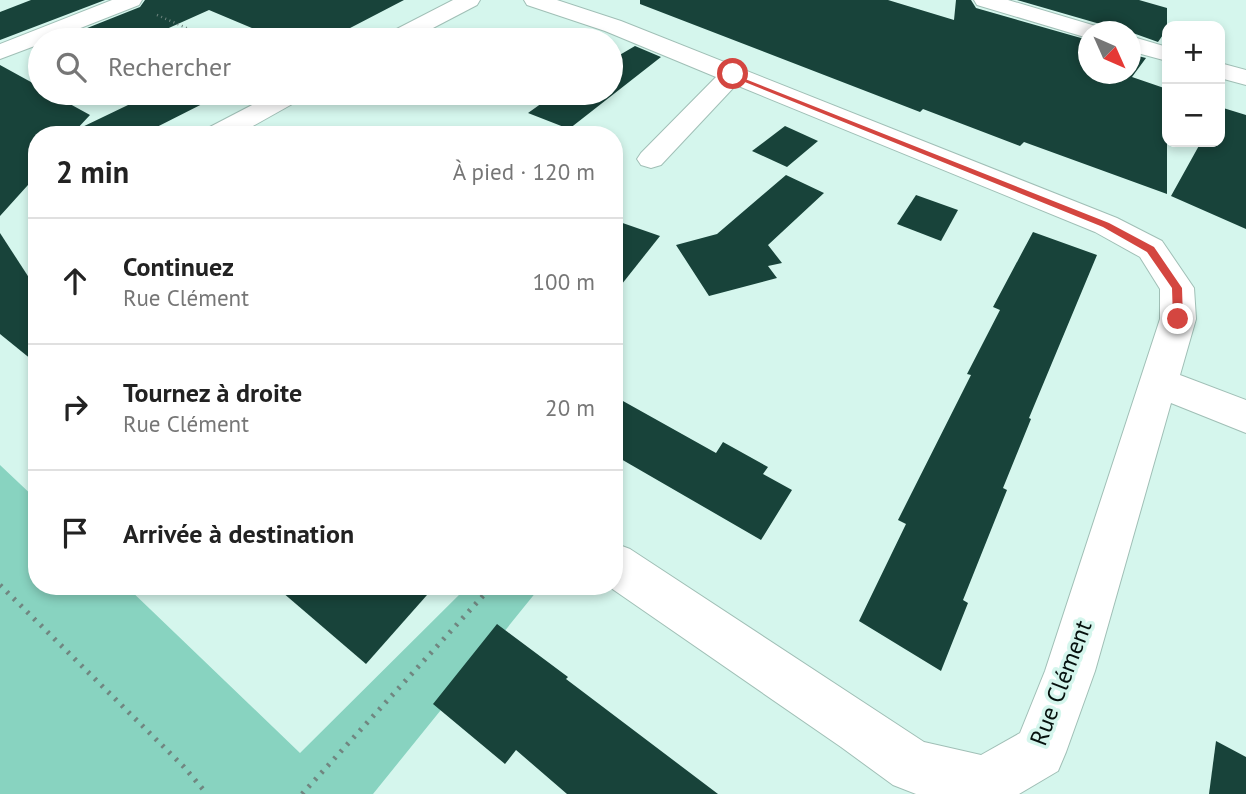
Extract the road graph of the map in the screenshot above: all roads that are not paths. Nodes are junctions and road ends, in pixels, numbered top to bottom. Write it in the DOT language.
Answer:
graph roads {
  1 [pos="469,0"];
  2 [pos="535,0"];
  3 [pos="985,0"];
  4 [pos="125,2"];
  5 [pos="60,28"];
  6 [pos="416,28"];
  7 [pos="618,28"];
  8 [pos="1078,28"];
  9 [pos="623,30"];
  10 [pos="28,41"];
  11 [pos="1141,46"];
  12 [pos="0,52"];
  13 [pos="1162,53"];
  14 [pos="1225,72"];
  15 [pos="733,74"];
  16 [pos="1246,78"];
  17 [pos="272,105"];
  18 [pos="233,126"];
  19 [pos="651,159"];
  20 [pos="1161,383"];
  21 [pos="1246,418"];
  22 [pos="623,570"];
  1 -- 6 [label="street"];
  2 -- 7 [label="street, Rue Clément"];
  3 -- 8 [label="street"];
  4 -- 5 [label="street"];
  9 -- 15 [label="street, Rue Clément"];
  10 -- 12 [label="street"];
  11 -- 13 [label="street"];
  14 -- 16 [label="street"];
  15 -- 19 [label="street"];
  15 -- 20 [label="street, Rue Clément"];
  17 -- 18 [label="street"];
  20 -- 21 [label="street"];
  20 -- 22 [label="street, Rue Clément"];
}
